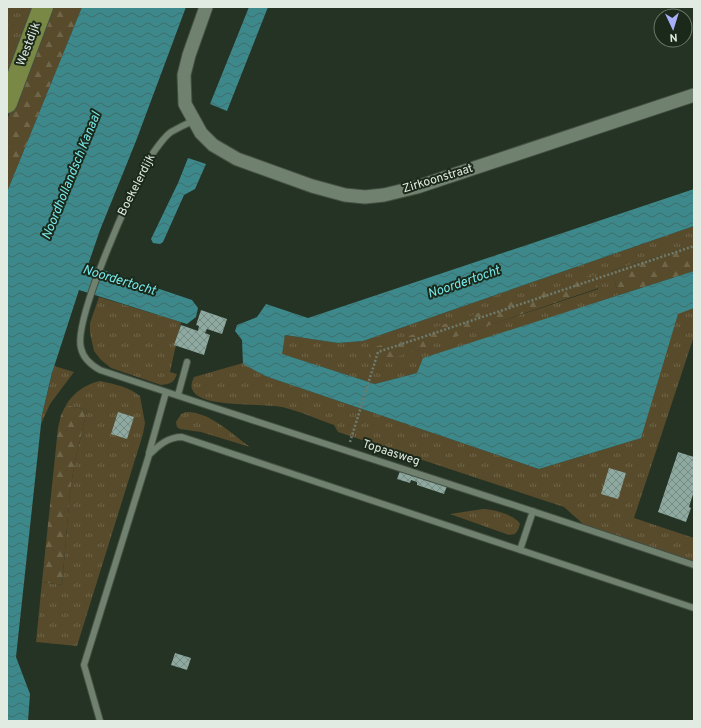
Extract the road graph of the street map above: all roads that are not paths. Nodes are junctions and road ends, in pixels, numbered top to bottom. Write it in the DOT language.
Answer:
graph roads {
  1 [pos="43,7"];
  2 [pos="206,7"];
  3 [pos="694,95"];
  4 [pos="7,103"];
  5 [pos="193,120"];
  6 [pos="84,357"];
  7 [pos="187,362"];
  8 [pos="166,392"];
  9 [pos="178,395"];
  10 [pos="149,455"];
  11 [pos="533,511"];
  12 [pos="520,550"];
  13 [pos="694,565"];
  14 [pos="694,608"];
  15 [pos="100,721"];
  1 -- 4 [label="main road, Westdijk"];
  2 -- 5 [label="street"];
  3 -- 5 [label="street, Zirkoonstraat"];
  5 -- 6 [label="lane, Boekelerdijk"];
  6 -- 8 [label="lane, Topaasweg"];
  7 -- 9 [label="lane"];
  8 -- 9 [label="lane, Topaasweg"];
  8 -- 10 [label="lane"];
  9 -- 11 [label="lane, Topaasweg"];
  10 -- 12 [label="lane"];
  10 -- 15 [label="lane"];
  11 -- 12 [label="lane"];
  11 -- 13 [label="lane, Topaasweg"];
  12 -- 14 [label="lane"];
}
